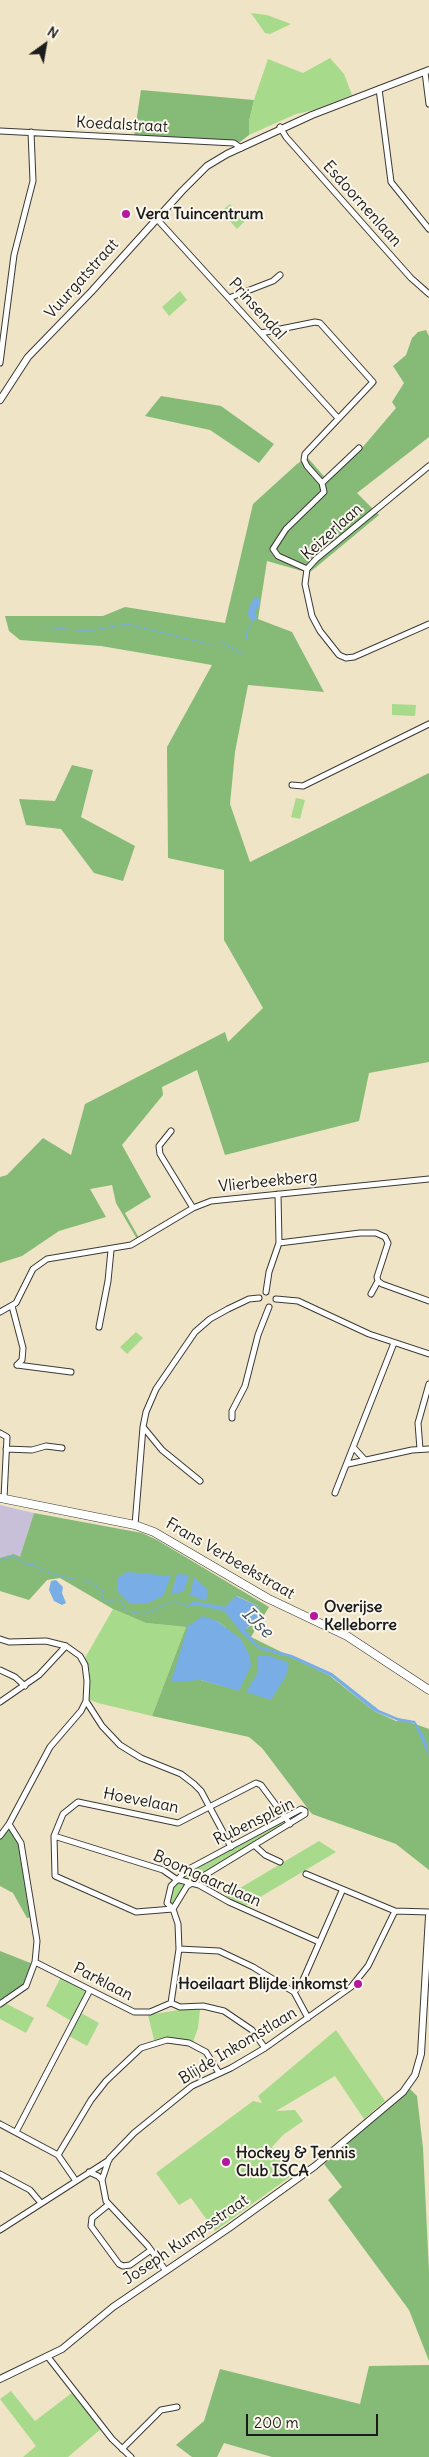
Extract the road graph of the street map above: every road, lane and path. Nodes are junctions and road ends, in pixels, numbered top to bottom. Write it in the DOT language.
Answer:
graph roads {
  1 [pos="427,71"];
  2 [pos="379,89"];
  3 [pos="429,104"];
  4 [pos="281,128"];
  5 [pos="0,131"];
  6 [pos="31,132"];
  7 [pos="241,148"];
  8 [pos="156,218"];
  9 [pos="429,229"];
  10 [pos="280,275"];
  11 [pos="429,294"];
  12 [pos="229,298"];
  13 [pos="261,333"];
  14 [pos="0,363"];
  15 [pos="0,400"];
  16 [pos="337,420"];
  17 [pos="359,448"];
  18 [pos="429,466"];
  19 [pos="322,483"];
  20 [pos="307,569"];
  21 [pos="429,624"];
  22 [pos="429,724"];
  23 [pos="292,785"];
  24 [pos="171,1131"];
  25 [pos="429,1179"];
  26 [pos="278,1194"];
  27 [pos="193,1208"];
  28 [pos="279,1243"];
  29 [pos="111,1250"];
  30 [pos="378,1281"];
  31 [pos="266,1292"];
  32 [pos="371,1294"];
  33 [pos="259,1298"];
  34 [pos="276,1299"];
  35 [pos="429,1301"];
  36 [pos="12,1306"];
  37 [pos="269,1307"];
  38 [pos="0,1312"];
  39 [pos="99,1327"];
  40 [pos="394,1343"];
  41 [pos="429,1354"];
  42 [pos="71,1372"];
  43 [pos="428,1384"];
  44 [pos="232,1418"];
  45 [pos="143,1427"];
  46 [pos="0,1433"];
  47 [pos="62,1448"];
  48 [pos="354,1448"];
  49 [pos="6,1449"];
  50 [pos="420,1449"];
  51 [pos="429,1450"];
  52 [pos="365,1460"];
  53 [pos="348,1464"];
  54 [pos="200,1481"];
  55 [pos="335,1493"];
  56 [pos="2,1498"];
  57 [pos="135,1525"];
  58 [pos="0,1639"];
  59 [pos="66,1646"];
  60 [pos="0,1670"];
  61 [pos="25,1686"];
  62 [pos="429,1690"];
  63 [pos="86,1701"];
  64 [pos="0,1702"];
  65 [pos="210,1808"];
  66 [pos="286,1817"];
  67 [pos="9,1824"];
  68 [pos="290,1824"];
  69 [pos="0,1836"];
  70 [pos="54,1836"];
  71 [pos="254,1845"];
  72 [pos="232,1847"];
  73 [pos="280,1862"];
  74 [pos="306,1874"];
  75 [pos="176,1879"];
  76 [pos="192,1882"];
  77 [pos="342,1891"];
  78 [pos="173,1909"];
  79 [pos="395,1911"];
  80 [pos="429,1912"];
  81 [pos="429,1916"];
  82 [pos="319,1942"];
  83 [pos="179,1949"];
  84 [pos="35,1962"];
  85 [pos="90,1990"];
  86 [pos="294,1992"];
  87 [pos="171,2003"];
  88 [pos="0,2004"];
  89 [pos="308,2018"];
  90 [pos="265,2048"];
  91 [pos="219,2073"];
  92 [pos="0,2124"];
  93 [pos="16,2132"];
  94 [pos="58,2155"];
  95 [pos="109,2159"];
  96 [pos="89,2172"];
  97 [pos="0,2174"];
  98 [pos="102,2180"];
  99 [pos="76,2181"];
  100 [pos="41,2203"];
  101 [pos="108,2206"];
  102 [pos="0,2230"];
  103 [pos="152,2250"];
  104 [pos="166,2271"];
  105 [pos="48,2356"];
  106 [pos="0,2379"];
  107 [pos="177,2407"];
  108 [pos="122,2449"];
  109 [pos="131,2457"];
  1 -- 2 [label="street, Vuurgatstraat"];
  1 -- 3 [label="street"];
  2 -- 4 [label="street, Vuurgatstraat"];
  2 -- 9 [label="street"];
  4 -- 7 [label="street, Vuurgatstraat"];
  4 -- 11 [label="street, Esdoornenlaan"];
  5 -- 6 [label="street, Koedalstraat"];
  6 -- 7 [label="street, Koedalstraat"];
  6 -- 14 [label="street"];
  7 -- 8 [label="street, Vuurgatstraat"];
  8 -- 12 [label="street, Prinsendal"];
  8 -- 15 [label="street, Vuurgatstraat"];
  10 -- 12 [label="street"];
  12 -- 13 [label="street, Prinsendal"];
  13 -- 16 [label="street, Prinsendal"];
  13 -- 16 [label="street"];
  16 -- 19 [label="street"];
  17 -- 19 [label="street"];
  18 -- 20 [label="street, Keizerlaan"];
  19 -- 20 [label="street"];
  20 -- 21 [label="street, Keizerlaan"];
  22 -- 23 [label="street"];
  24 -- 27 [label="street"];
  25 -- 26 [label="street, Vlierbeekberg"];
  26 -- 27 [label="street, Vlierbeekberg"];
  26 -- 28 [label="street"];
  27 -- 29 [label="street, Vlierbeekberg"];
  28 -- 30 [label="street"];
  28 -- 31 [label="street"];
  29 -- 36 [label="street, Vlierbeekberg"];
  29 -- 39 [label="street"];
  30 -- 32 [label="street"];
  30 -- 35 [label="street"];
  31 -- 33 [label="street"];
  31 -- 34 [label="street"];
  33 -- 37 [label="street"];
  33 -- 45 [label="street"];
  34 -- 37 [label="street"];
  34 -- 40 [label="street"];
  36 -- 38 [label="street"];
  36 -- 42 [label="street"];
  37 -- 44 [label="street"];
  40 -- 41 [label="street"];
  40 -- 48 [label="street"];
  43 -- 50 [label="street"];
  45 -- 54 [label="street"];
  45 -- 57 [label="street"];
  46 -- 49 [label="street"];
  47 -- 49 [label="street"];
  48 -- 52 [label="street"];
  48 -- 53 [label="street"];
  49 -- 56 [label="street"];
  50 -- 51 [label="street"];
  50 -- 52 [label="street"];
  52 -- 53 [label="street"];
  53 -- 55 [label="street"];
  56 -- 57 [label="main road, Frans Verbeekstraat"];
  57 -- 62 [label="main road, Frans Verbeekstraat"];
  58 -- 59 [label="street"];
  59 -- 61 [label="street"];
  59 -- 63 [label="street"];
  60 -- 61 [label="street"];
  61 -- 64 [label="street"];
  63 -- 65 [label="street"];
  63 -- 67 [label="street"];
  65 -- 66 [label="street, Hoevelaan"];
  65 -- 70 [label="street, Hoevelaan"];
  65 -- 72 [label="street"];
  66 -- 68 [label="street, Hoevelaan"];
  66 -- 68 [label="street, Rubensplein"];
  66 -- 72 [label="street, Rubensplein"];
  67 -- 69 [label="street"];
  67 -- 84 [label="street"];
  68 -- 71 [label="street, Rubensplein"];
  70 -- 75 [label="street, Boomgaardlaan"];
  70 -- 78 [label="street"];
  71 -- 73 [label="street"];
  71 -- 76 [label="street, Rubensplein"];
  72 -- 75 [label="street, Rubensplein"];
  74 -- 77 [label="street"];
  75 -- 76 [label="street, Boomgaardlaan"];
  75 -- 78 [label="street"];
  76 -- 78 [label="street, Rubensplein"];
  76 -- 82 [label="street, Boomgaardlaan"];
  77 -- 79 [label="street"];
  77 -- 82 [label="street"];
  78 -- 83 [label="street"];
  79 -- 80 [label="street"];
  79 -- 89 [label="street, Blijde Inkomstlaan"];
  81 -- 104 [label="street, Joseph Kumpsstraat"];
  82 -- 86 [label="street"];
  83 -- 86 [label="street"];
  83 -- 87 [label="street"];
  84 -- 85 [label="street, Parklaan"];
  84 -- 88 [label="street"];
  85 -- 87 [label="street, Parklaan"];
  85 -- 93 [label="street"];
  86 -- 89 [label="street"];
  87 -- 90 [label="street, Parklaan"];
  89 -- 90 [label="street, Blijde Inkomstlaan"];
  90 -- 91 [label="street, Blijde Inkomstlaan"];
  91 -- 94 [label="street"];
  91 -- 95 [label="street, Blijde Inkomstlaan"];
  92 -- 93 [label="street"];
  93 -- 94 [label="street"];
  94 -- 99 [label="street"];
  95 -- 96 [label="street"];
  95 -- 98 [label="street, Blijde Inkomstlaan"];
  96 -- 98 [label="street"];
  96 -- 99 [label="street"];
  97 -- 100 [label="street"];
  98 -- 101 [label="street"];
  99 -- 100 [label="street"];
  100 -- 102 [label="street"];
  101 -- 103 [label="street"];
  101 -- 103 [label="street"];
  103 -- 104 [label="street"];
  104 -- 105 [label="street, Joseph Kumpsstraat"];
  105 -- 106 [label="street, Joseph Kumpsstraat"];
  105 -- 108 [label="street"];
  107 -- 108 [label="street"];
  108 -- 109 [label="street"];
}
